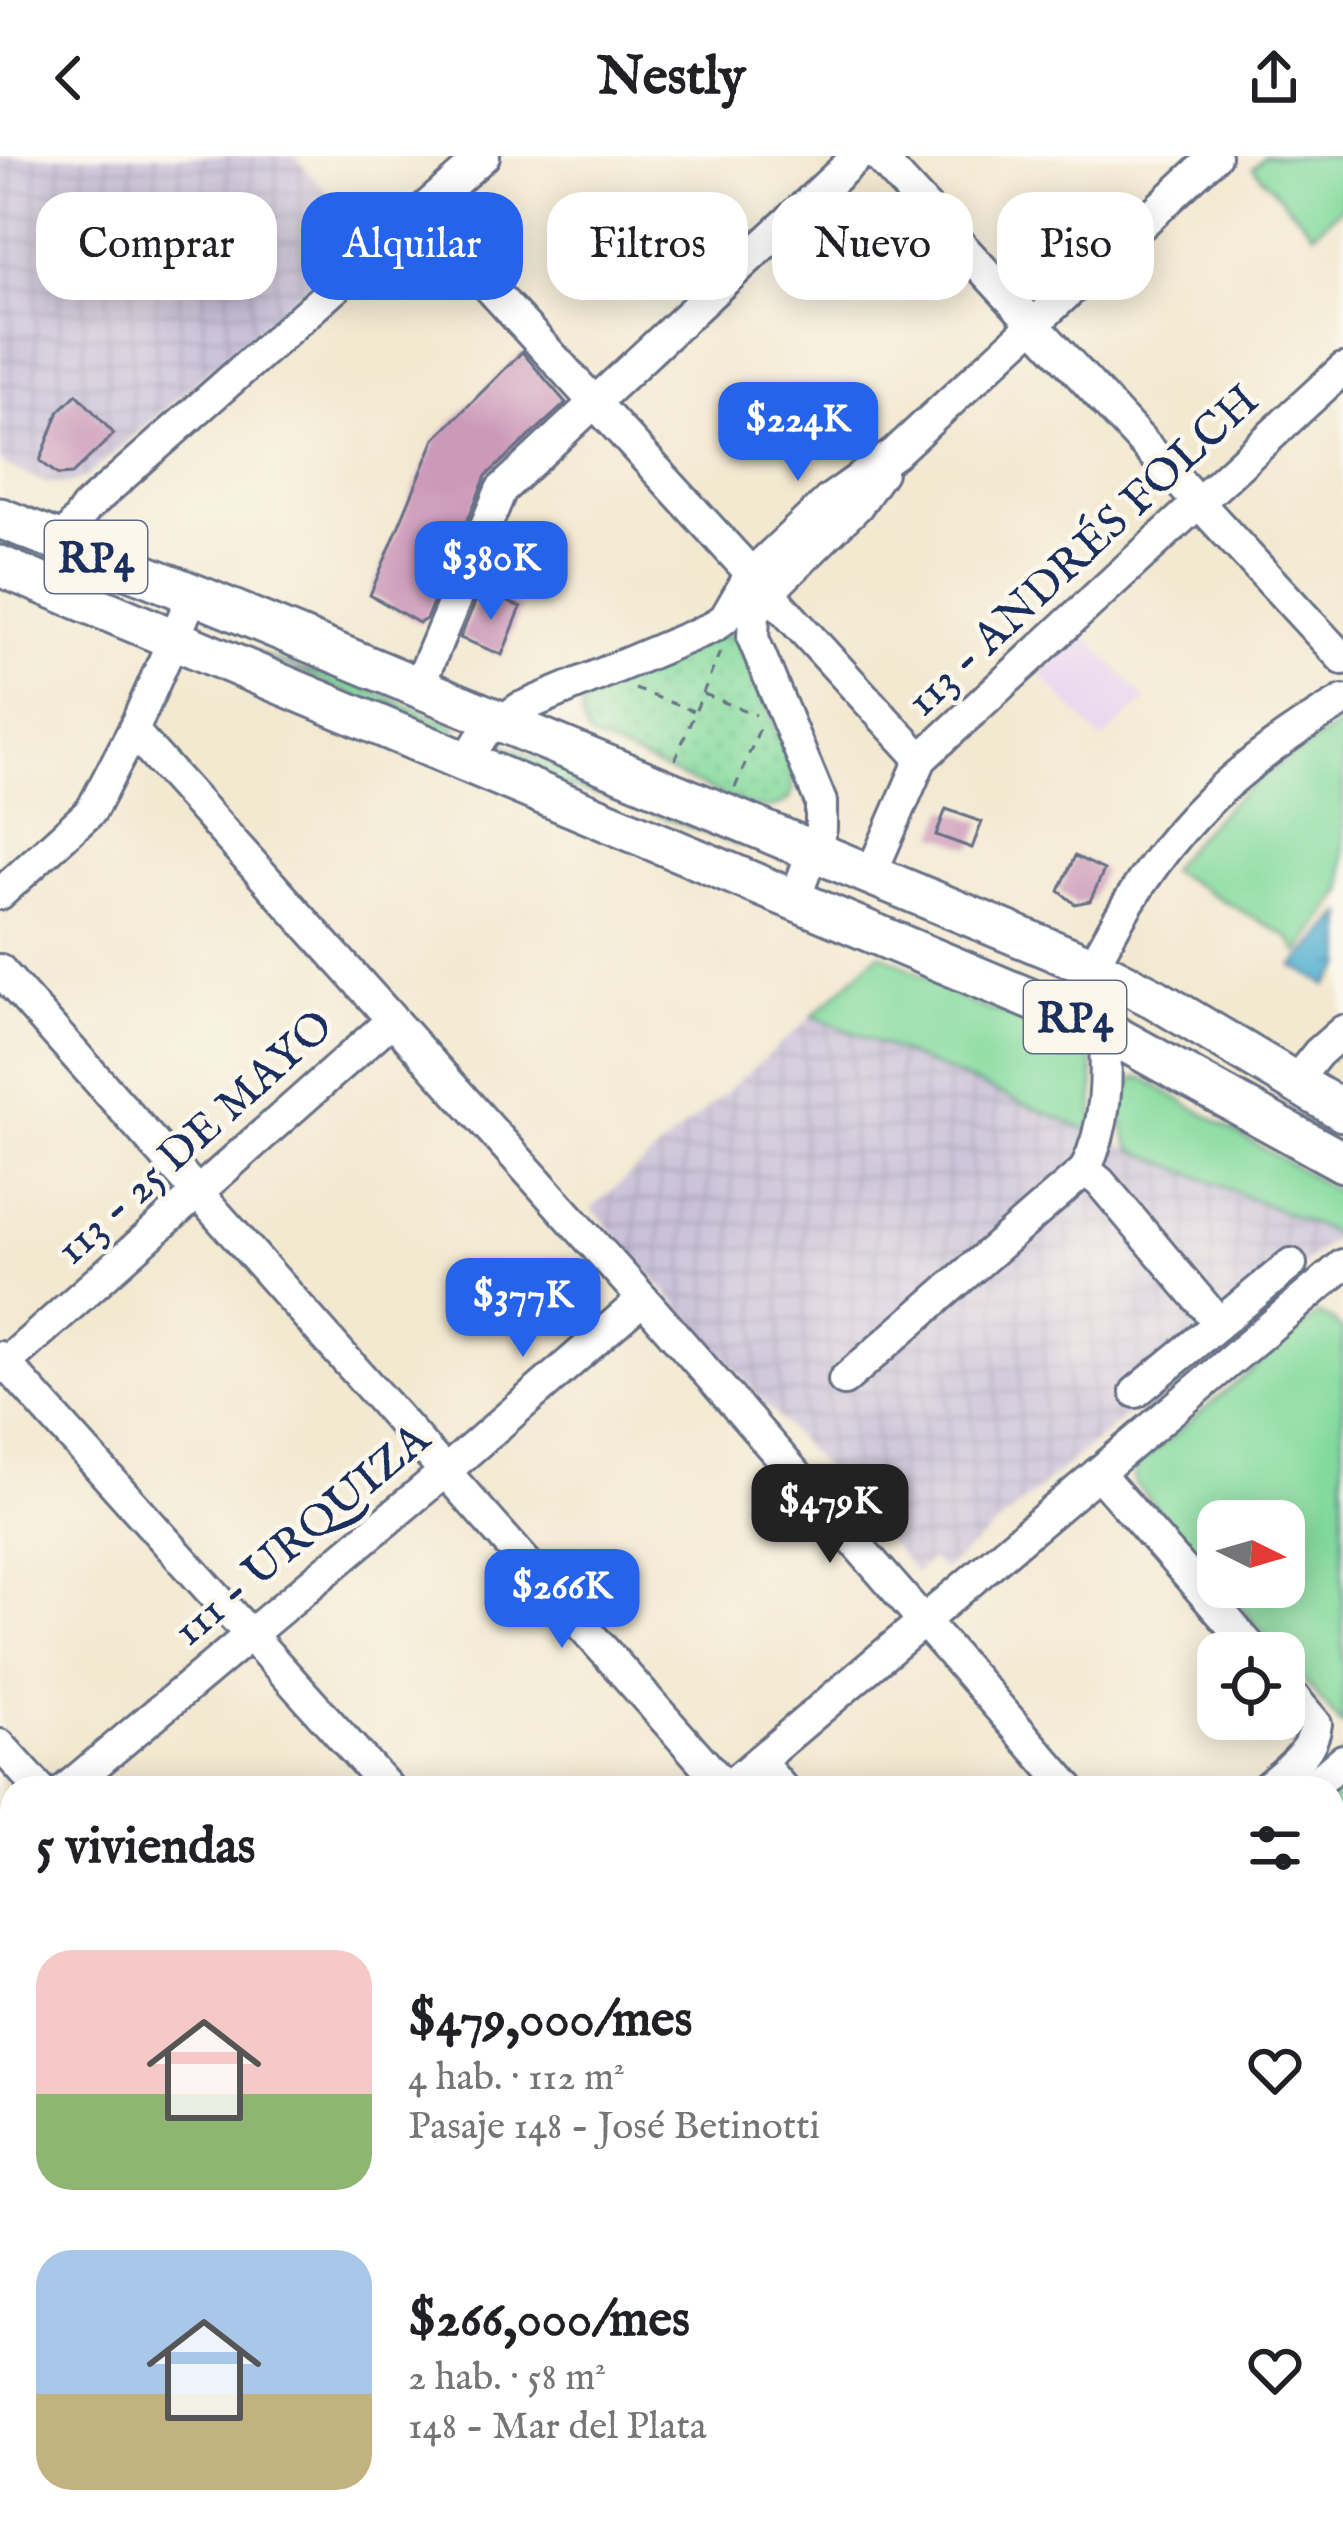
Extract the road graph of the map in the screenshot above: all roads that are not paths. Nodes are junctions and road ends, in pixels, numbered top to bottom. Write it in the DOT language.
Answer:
graph roads {
  1 [pos="484,156"];
  2 [pos="858,156"];
  3 [pos="878,156"];
  4 [pos="1216,156"];
  5 [pos="446,192"];
  6 [pos="324,300"];
  7 [pos="499,300"];
  8 [pos="1036,324"];
  9 [pos="1343,369"];
  10 [pos="594,405"];
  11 [pos="1199,502"];
  12 [pos="0,518"];
  13 [pos="62,544"];
  14 [pos="2,572"];
  15 [pos="759,584"];
  16 [pos="193,595"];
  17 [pos="175,639"];
  18 [pos="1343,659"];
  19 [pos="418,688"];
  20 [pos="1343,701"];
  21 [pos="498,722"];
  22 [pos="133,730"];
  23 [pos="921,759"];
  24 [pos="466,762"];
  25 [pos="814,852"];
  26 [pos="871,874"];
  27 [pos="0,894"];
  28 [pos="795,899"];
  29 [pos="1093,967"];
  30 [pos="0,970"];
  31 [pos="392,1020"];
  32 [pos="1104,1030"];
  33 [pos="1343,1031"];
  34 [pos="1294,1083"];
  35 [pos="1343,1111"];
  36 [pos="1343,1162"];
  37 [pos="1085,1170"];
  38 [pos="199,1192"];
  39 [pos="1291,1264"];
  40 [pos="1343,1265"];
  41 [pos="1312,1292"];
  42 [pos="643,1299"];
  43 [pos="1343,1303"];
  44 [pos="1220,1323"];
  45 [pos="2,1362"];
  46 [pos="844,1379"];
  47 [pos="1136,1392"];
  48 [pos="447,1470"];
  49 [pos="1099,1473"];
  50 [pos="922,1622"];
  51 [pos="250,1632"];
  52 [pos="1238,1632"];
  53 [pos="1305,1711"];
  54 [pos="0,1745"];
  55 [pos="759,1761"];
  56 [pos="28,1776"];
  57 [pos="82,1776"];
  58 [pos="377,1776"];
  59 [pos="716,1776"];
  60 [pos="741,1776"];
  61 [pos="772,1776"];
  62 [pos="1058,1776"];
  63 [pos="1280,1776"];
  1 -- 5 [label="street"];
  2 -- 10 [label="street"];
  3 -- 8 [label="street"];
  4 -- 8 [label="street"];
  6 -- 13 [label="street"];
  7 -- 10 [label="street"];
  8 -- 11 [label="street"];
  8 -- 15 [label="street"];
  9 -- 11 [label="street, 113 - ANDRÉS FOLCH"];
  10 -- 15 [label="street"];
  10 -- 19 [label="street"];
  11 -- 18 [label="street"];
  11 -- 23 [label="street, 113 - ANDRÉS FOLCH"];
  12 -- 13 [label="main road, RP4"];
  13 -- 16 [label="main road, RP4"];
  14 -- 17 [label="main road, RP4"];
  15 -- 21 [label="street"];
  15 -- 23 [label="street"];
  15 -- 25 [label="street"];
  16 -- 17 [label="street"];
  16 -- 19 [label="main road, RP4"];
  17 -- 22 [label="street"];
  17 -- 24 [label="main road, RP4"];
  19 -- 21 [label="main road, RP4"];
  20 -- 29 [label="street"];
  21 -- 24 [label="street"];
  21 -- 25 [label="main road, RP4"];
  22 -- 27 [label="street"];
  22 -- 31 [label="street"];
  23 -- 26 [label="street, 113 - ANDRÉS FOLCH"];
  24 -- 28 [label="main road, RP4"];
  25 -- 26 [label="main road, RP4"];
  25 -- 28 [label="street"];
  26 -- 29 [label="main road, RP4"];
  28 -- 32 [label="main road, RP4"];
  29 -- 34 [label="main road, RP4"];
  30 -- 38 [label="street"];
  31 -- 38 [label="street, 113 - 25 DE MAYO"];
  31 -- 42 [label="street"];
  32 -- 36 [label="main road, RP4"];
  32 -- 37 [label="street"];
  33 -- 34 [label="street"];
  34 -- 35 [label="main road, RP4"];
  37 -- 44 [label="street"];
  37 -- 46 [label="street"];
  38 -- 45 [label="street, 113 - 25 DE MAYO"];
  38 -- 48 [label="street"];
  39 -- 44 [label="street"];
  40 -- 41 [label="street"];
  41 -- 43 [label="street"];
  41 -- 49 [label="street"];
  42 -- 48 [label="street, 111 - URQUIZA"];
  42 -- 50 [label="street"];
  44 -- 47 [label="street"];
  45 -- 51 [label="street"];
  48 -- 51 [label="street, 111 - URQUIZA"];
  48 -- 59 [label="street"];
  49 -- 50 [label="street"];
  49 -- 52 [label="street"];
  50 -- 55 [label="street"];
  50 -- 62 [label="street"];
  51 -- 57 [label="street, 111 - URQUIZA"];
  51 -- 58 [label="street"];
  53 -- 63 [label="street"];
  54 -- 56 [label="street"];
  55 -- 60 [label="street"];
  55 -- 61 [label="street"];
}
